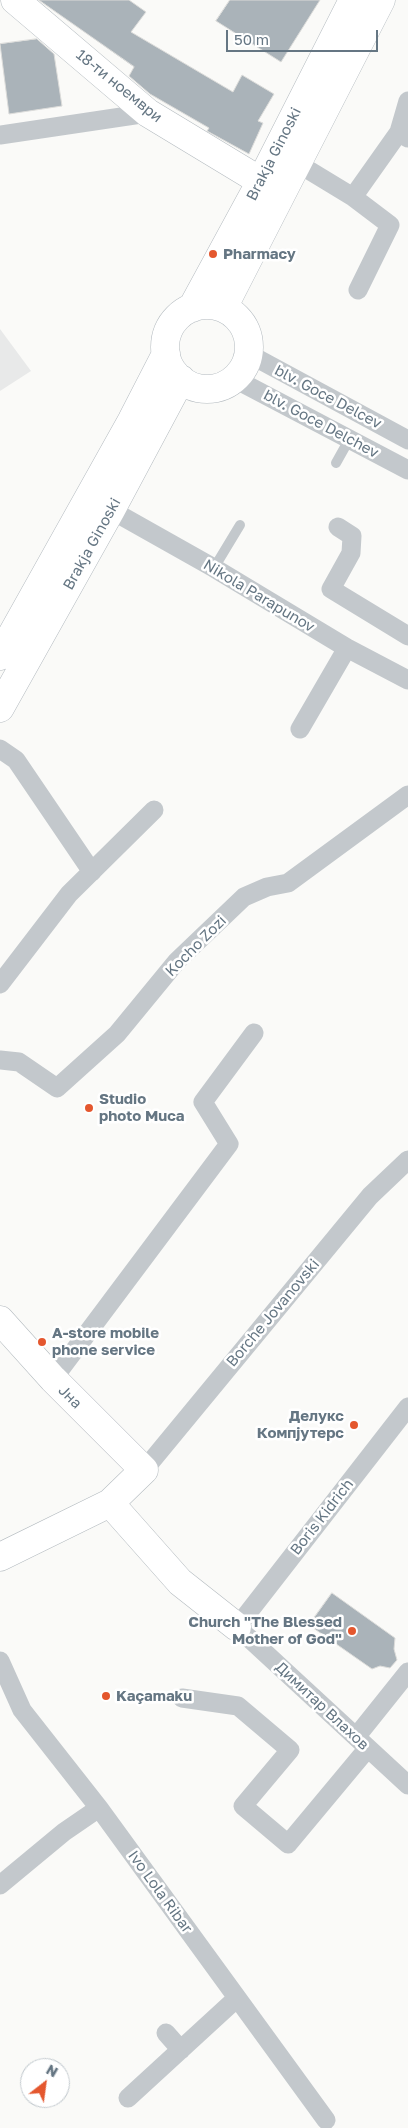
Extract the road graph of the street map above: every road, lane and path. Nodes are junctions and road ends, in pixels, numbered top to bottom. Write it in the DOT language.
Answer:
graph roads {
  1 [pos="15,0"];
  2 [pos="353,0"];
  3 [pos="381,0"];
  4 [pos="408,101"];
  5 [pos="148,113"];
  6 [pos="0,135"];
  7 [pos="403,135"];
  8 [pos="296,163"];
  9 [pos="271,187"];
  10 [pos="353,197"];
  11 [pos="358,290"];
  12 [pos="192,308"];
  13 [pos="223,308"];
  14 [pos="166,354"];
  15 [pos="249,354"];
  16 [pos="181,379"];
  17 [pos="235,379"];
  18 [pos="350,438"];
  19 [pos="408,440"];
  20 [pos="336,463"];
  21 [pos="408,470"];
  22 [pos="111,510"];
  23 [pos="240,525"];
  24 [pos="338,527"];
  25 [pos="214,568"];
  26 [pos="408,636"];
  27 [pos="347,648"];
  28 [pos="0,656"];
  29 [pos="408,680"];
  30 [pos="0,708"];
  31 [pos="300,729"];
  32 [pos="0,749"];
  33 [pos="408,795"];
  34 [pos="154,810"];
  35 [pos="92,872"];
  36 [pos="0,984"];
  37 [pos="254,1033"];
  38 [pos="0,1060"];
  39 [pos="408,1160"];
  40 [pos="0,1320"];
  41 [pos="53,1379"];
  42 [pos="408,1407"];
  43 [pos="144,1470"];
  44 [pos="110,1503"];
  45 [pos="0,1557"];
  46 [pos="237,1627"];
  47 [pos="0,1661"];
  48 [pos="408,1672"];
  49 [pos="182,1698"];
  50 [pos="362,1742"];
  51 [pos="406,1778"];
  52 [pos="99,1808"];
  53 [pos="0,1885"];
  54 [pos="237,1998"];
  55 [pos="166,2033"];
  56 [pos="181,2050"];
  57 [pos="128,2098"];
  58 [pos="328,2125"];
  1 -- 5 [label="street, 18-ти ноември"];
  2 -- 9 [label="street, Brakja Ginoski"];
  3 -- 8 [label="street, Brakja Ginoski"];
  4 -- 7 [label="street"];
  5 -- 6 [label="street"];
  5 -- 9 [label="street, 18-ти ноември"];
  7 -- 10 [label="street"];
  8 -- 9 [label="street, Brakja Ginoski"];
  8 -- 10 [label="street"];
  9 -- 12 [label="street, Brakja Ginoski"];
  9 -- 13 [label="street, Brakja Ginoski"];
  10 -- 11 [label="street"];
  12 -- 13 [label="street"];
  12 -- 14 [label="street, Brakja Ginoski"];
  13 -- 15 [label="street"];
  14 -- 16 [label="street"];
  14 -- 28 [label="street, Brakja Ginoski"];
  15 -- 17 [label="street"];
  15 -- 19 [label="street, blv. Goce Delcev"];
  16 -- 17 [label="street"];
  16 -- 22 [label="street, Brakja Ginoski"];
  17 -- 18 [label="street, blv. Goce Delchev"];
  18 -- 20 [label="lane"];
  18 -- 21 [label="street, blv. Goce Delchev"];
  22 -- 25 [label="street, Nikola Parapunov"];
  22 -- 30 [label="street, Brakja Ginoski"];
  23 -- 25 [label="lane"];
  24 -- 26 [label="street"];
  25 -- 27 [label="street, Nikola Parapunov"];
  27 -- 29 [label="street, Nikola Parapunov"];
  27 -- 31 [label="street"];
  32 -- 35 [label="street"];
  33 -- 38 [label="street, Kocho Zozi"];
  34 -- 35 [label="street"];
  35 -- 36 [label="street"];
  37 -- 41 [label="street"];
  39 -- 43 [label="street, Borche Jovanovski"];
  40 -- 41 [label="street, Јна"];
  41 -- 43 [label="street, Јна"];
  42 -- 46 [label="street, Boris Kidrich"];
  43 -- 44 [label="street"];
  44 -- 45 [label="street"];
  44 -- 46 [label="street"];
  46 -- 50 [label="street, Димитар Влахов"];
  47 -- 52 [label="street, Ivo Lola Ribar"];
  48 -- 50 [label="street"];
  49 -- 50 [label="street"];
  50 -- 51 [label="street, Димитар Влахов"];
  52 -- 53 [label="street"];
  52 -- 54 [label="street, Ivo Lola Ribar"];
  54 -- 56 [label="street"];
  54 -- 58 [label="street, Ivo Lola Ribar"];
  55 -- 56 [label="street"];
  56 -- 57 [label="street"];
}
